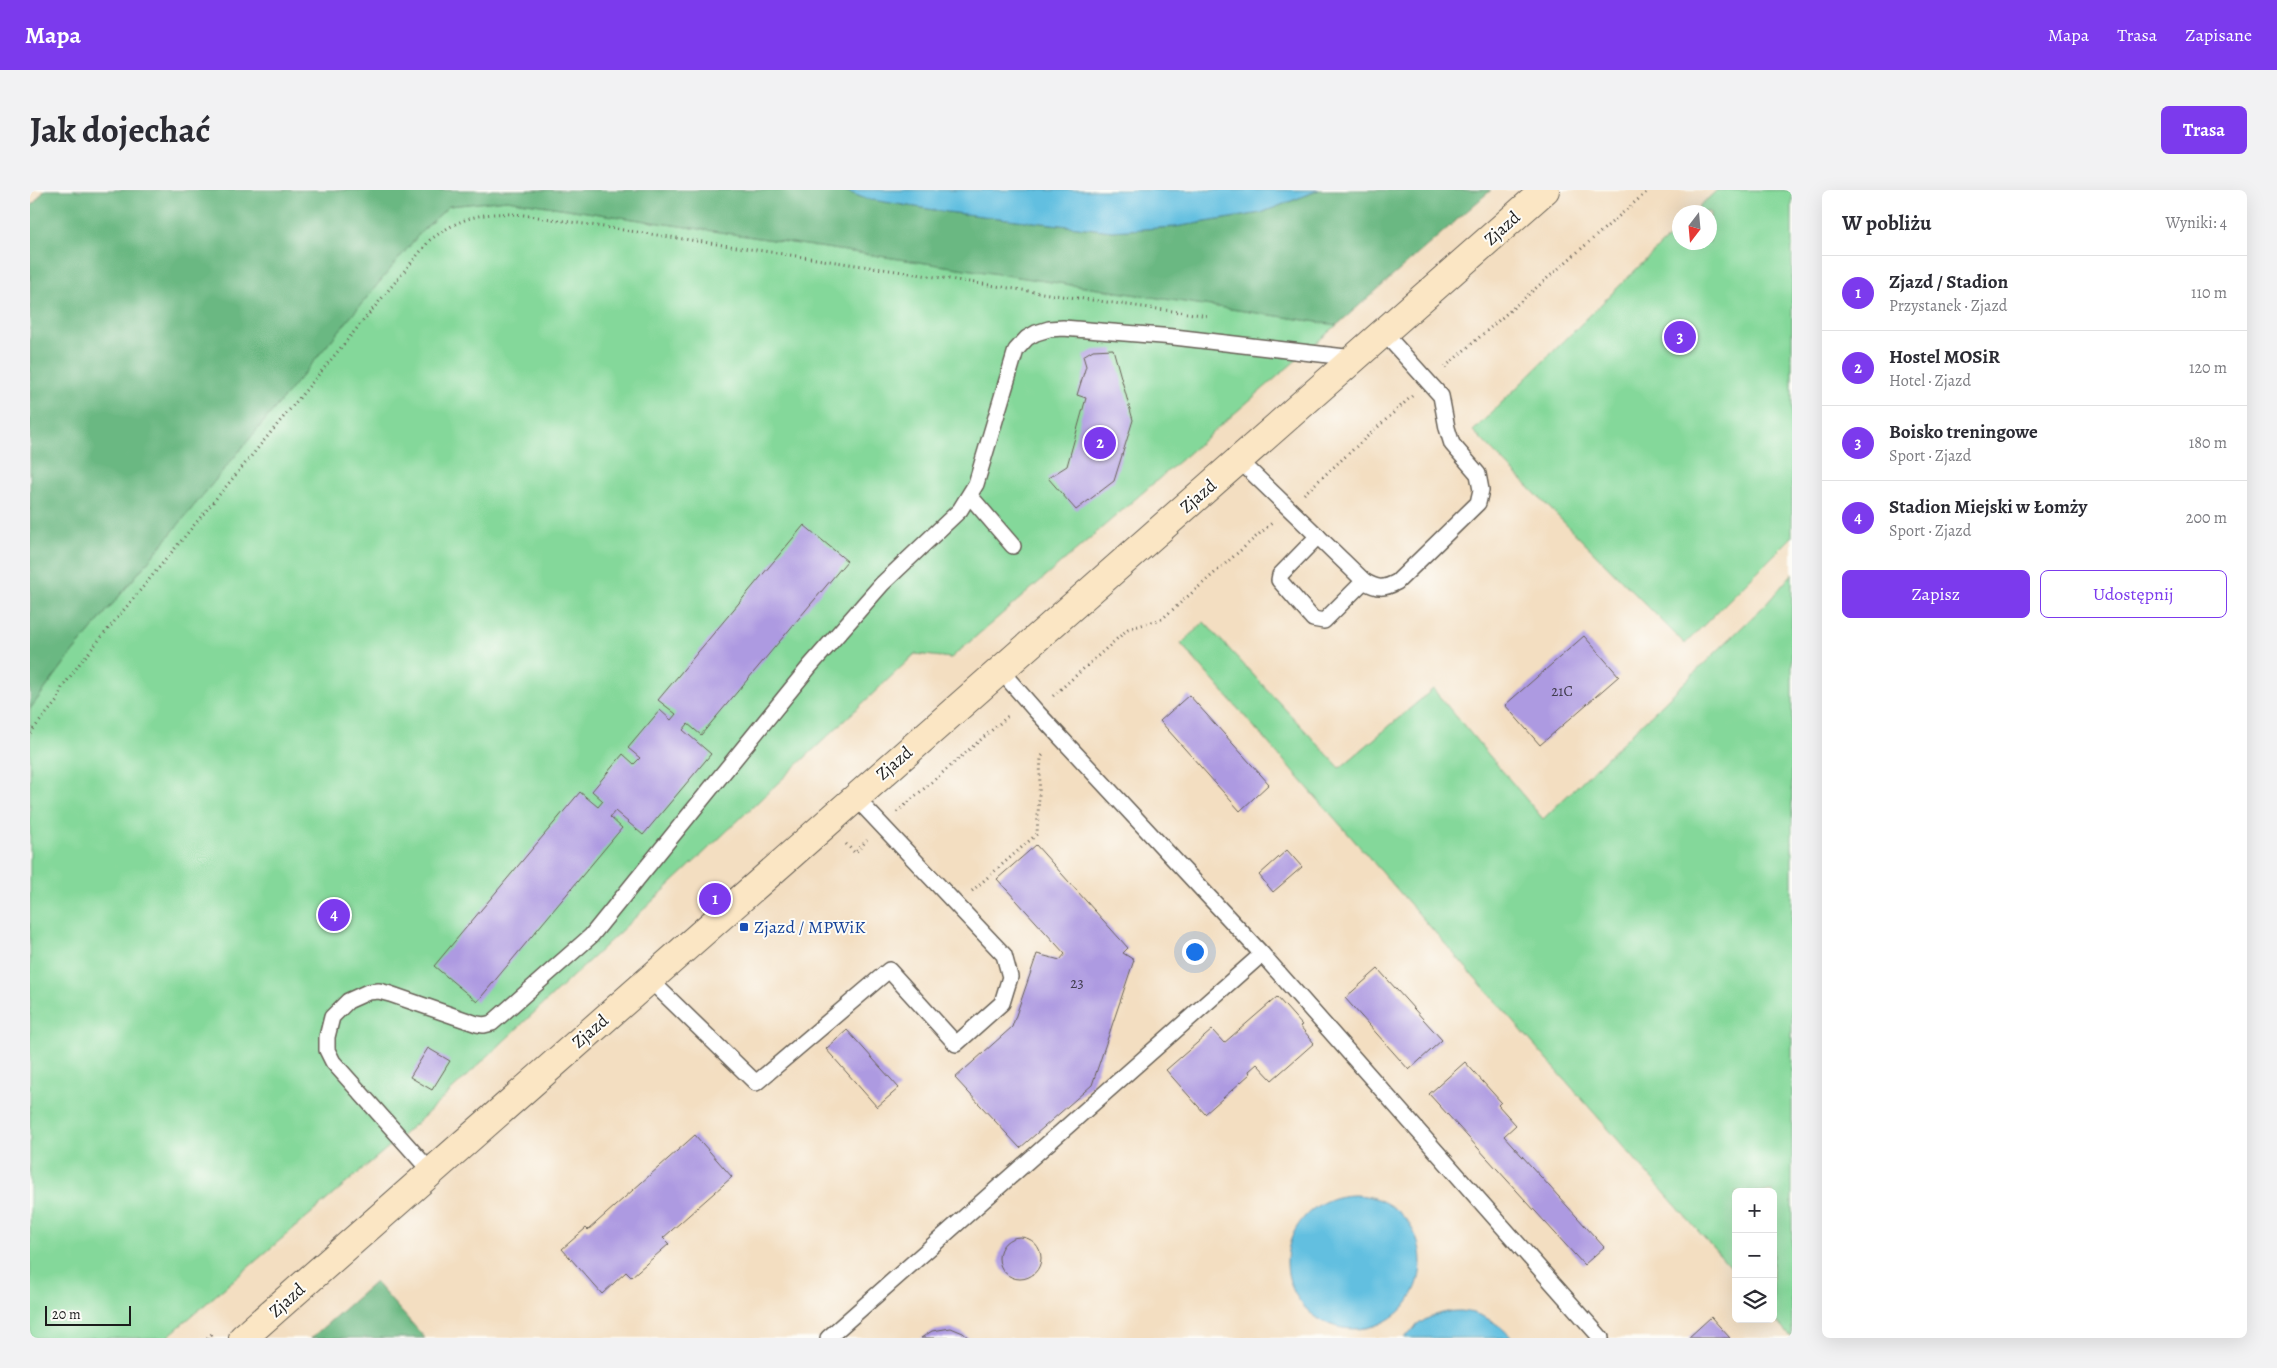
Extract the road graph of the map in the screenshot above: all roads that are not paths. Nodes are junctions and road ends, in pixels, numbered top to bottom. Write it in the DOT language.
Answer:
graph roads {
  1 [pos="1545,190"];
  2 [pos="1384,333"];
  3 [pos="1356,358"];
  4 [pos="1239,460"];
  5 [pos="970,496"];
  6 [pos="1318,536"];
  7 [pos="1013,546"];
  8 [pos="1364,582"];
  9 [pos="1000,670"];
  10 [pos="855,797"];
  11 [pos="1262,954"];
  12 [pos="649,979"];
  13 [pos="431,1172"];
  14 [pos="243,1338"];
  15 [pos="828,1338"];
  16 [pos="1602,1338"];
  1 -- 2 [label="main road, Zjazd"];
  2 -- 3 [label="main road, Zjazd"];
  2 -- 8 [label="lane"];
  3 -- 4 [label="main road, Zjazd"];
  3 -- 5 [label="lane"];
  4 -- 6 [label="lane"];
  4 -- 9 [label="main road, Zjazd"];
  5 -- 7 [label="lane"];
  5 -- 13 [label="lane"];
  6 -- 8 [label="lane"];
  6 -- 8 [label="lane"];
  9 -- 10 [label="main road, Zjazd"];
  9 -- 11 [label="lane"];
  10 -- 12 [label="main road, Zjazd"];
  10 -- 12 [label="lane"];
  11 -- 15 [label="lane"];
  11 -- 16 [label="lane"];
  12 -- 13 [label="main road, Zjazd"];
  13 -- 14 [label="main road, Zjazd"];
}
